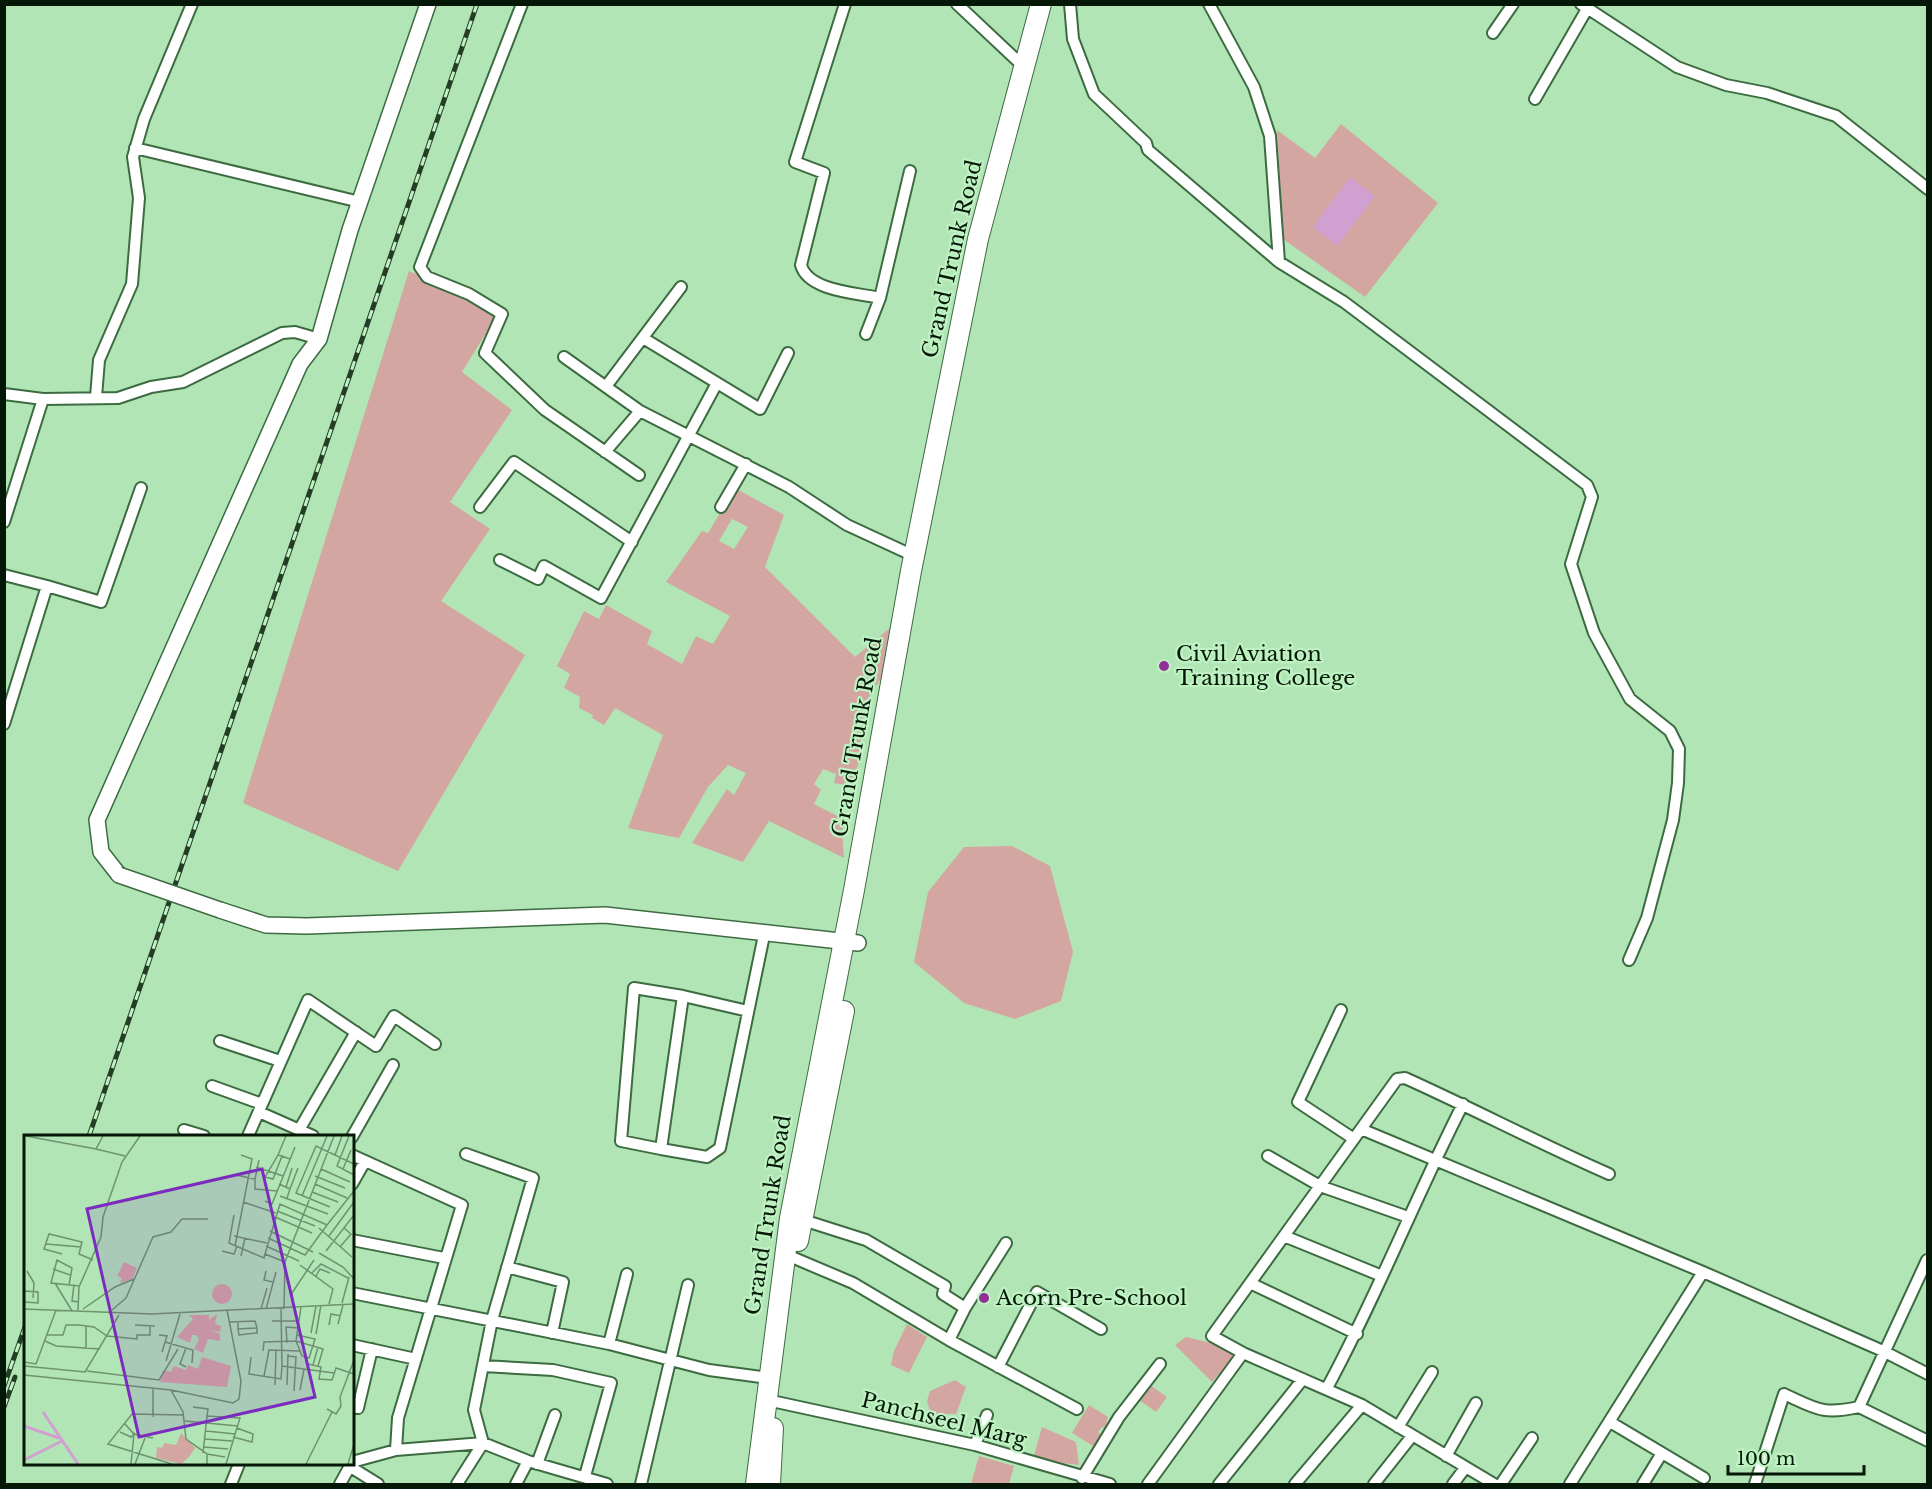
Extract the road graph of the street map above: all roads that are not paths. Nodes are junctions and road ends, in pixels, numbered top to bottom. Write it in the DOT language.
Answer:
graph roads {
  1 [pos="192,4"];
  2 [pos="428,4"];
  3 [pos="522,4"];
  4 [pos="845,4"];
  5 [pos="957,4"];
  6 [pos="1041,4"];
  7 [pos="1052,4"];
  8 [pos="1071,4"];
  9 [pos="1209,4"];
  10 [pos="1513,4"];
  11 [pos="1584,7"];
  12 [pos="1493,33"];
  13 [pos="1024,67"];
  14 [pos="1534,99"];
  15 [pos="135,148"];
  16 [pos="910,171"];
  17 [pos="1928,189"];
  18 [pos="360,202"];
  19 [pos="1279,262"];
  20 [pos="681,286"];
  21 [pos="880,298"];
  22 [pos="866,334"];
  23 [pos="643,338"];
  24 [pos="319,339"];
  25 [pos="788,353"];
  26 [pos="564,357"];
  27 [pos="717,383"];
  28 [pos="607,385"];
  29 [pos="4,394"];
  30 [pos="96,397"];
  31 [pos="44,399"];
  32 [pos="640,411"];
  33 [pos="690,434"];
  34 [pos="605,452"];
  35 [pos="746,464"];
  36 [pos="639,475"];
  37 [pos="141,488"];
  38 [pos="480,507"];
  39 [pos="721,507"];
  40 [pos="4,522"];
  41 [pos="632,542"];
  42 [pos="914,555"];
  43 [pos="500,560"];
  44 [pos="4,575"];
  45 [pos="47,586"];
  46 [pos="4,724"];
  47 [pos="764,933"];
  48 [pos="851,943"];
  49 [pos="1629,960"];
  50 [pos="683,996"];
  51 [pos="1341,1010"];
  52 [pos="748,1011"];
  53 [pos="356,1032"];
  54 [pos="220,1041"];
  55 [pos="435,1044"];
  56 [pos="280,1061"];
  57 [pos="393,1065"];
  58 [pos="212,1086"];
  59 [pos="1462,1104"];
  60 [pos="260,1108"];
  61 [pos="1361,1129"];
  62 [pos="299,1130"];
  63 [pos="184,1131"];
  64 [pos="197,1135"];
  65 [pos="249,1135"];
  66 [pos="309,1135"];
  67 [pos="353,1135"];
  68 [pos="1354,1139"];
  69 [pos="661,1149"];
  70 [pos="466,1154"];
  71 [pos="354,1156"];
  72 [pos="1268,1156"];
  73 [pos="1434,1160"];
  74 [pos="364,1163"];
  75 [pos="1609,1174"];
  76 [pos="354,1181"];
  77 [pos="1320,1186"];
  78 [pos="1408,1217"];
  79 [pos="803,1220"];
  80 [pos="1284,1236"];
  81 [pos="354,1240"];
  82 [pos="1006,1243"];
  83 [pos="444,1258"];
  84 [pos="794,1258"];
  85 [pos="1927,1260"];
  86 [pos="507,1267"];
  87 [pos="1703,1272"];
  88 [pos="627,1274"];
  89 [pos="1382,1276"];
  90 [pos="1250,1283"];
  91 [pos="688,1285"];
  92 [pos="354,1293"];
  93 [pos="432,1308"];
  94 [pos="965,1308"];
  95 [pos="492,1320"];
  96 [pos="1101,1329"];
  97 [pos="552,1333"];
  98 [pos="1357,1334"];
  99 [pos="949,1340"];
  100 [pos="609,1344"];
  101 [pos="354,1346"];
  102 [pos="372,1350"];
  103 [pos="1884,1352"];
  104 [pos="1243,1353"];
  105 [pos="670,1358"];
  106 [pos="416,1359"];
  107 [pos="1160,1364"];
  108 [pos="483,1366"];
  109 [pos="998,1367"];
  110 [pos="1432,1372"];
  111 [pos="1928,1374"];
  112 [pos="769,1378"];
  113 [pos="1303,1379"];
  114 [pos="1327,1388"];
  115 [pos="772,1400"];
  116 [pos="1476,1403"];
  117 [pos="1362,1405"];
  118 [pos="354,1407"];
  119 [pos="1859,1407"];
  120 [pos="1077,1409"];
  121 [pos="555,1414"];
  122 [pos="987,1415"];
  123 [pos="1610,1422"];
  124 [pos="1398,1427"];
  125 [pos="1412,1436"];
  126 [pos="1532,1438"];
  127 [pos="1928,1441"];
  128 [pos="483,1443"];
  129 [pos="975,1445"];
  130 [pos="396,1450"];
  131 [pos="1662,1453"];
  132 [pos="1446,1456"];
  133 [pos="533,1462"];
  134 [pos="354,1463"];
  135 [pos="239,1465"];
  136 [pos="350,1465"];
  137 [pos="352,1465"];
  138 [pos="1465,1468"];
  139 [pos="585,1476"];
  140 [pos="1082,1478"];
  141 [pos="1704,1478"];
  142 [pos="770,1484"];
  143 [pos="231,1485"];
  144 [pos="340,1485"];
  145 [pos="378,1485"];
  146 [pos="458,1485"];
  147 [pos="516,1485"];
  148 [pos="607,1485"];
  149 [pos="641,1485"];
  150 [pos="756,1485"];
  151 [pos="1110,1485"];
  152 [pos="1148,1485"];
  153 [pos="1219,1485"];
  154 [pos="1295,1485"];
  155 [pos="1374,1485"];
  156 [pos="1453,1485"];
  157 [pos="1494,1485"];
  158 [pos="1501,1485"];
  159 [pos="1570,1485"];
  160 [pos="1643,1485"];
  161 [pos="1755,1485"];
  1 -- 15 [label="street"];
  2 -- 18 [label="main road"];
  3 -- 34 [label="street"];
  4 -- 21 [label="street"];
  5 -- 13 [label="street"];
  6 -- 13 [label="highway, Grand Trunk Road"];
  7 -- 48 [label="highway, Grand Trunk Road"];
  8 -- 19 [label="street"];
  9 -- 19 [label="street"];
  10 -- 12 [label="street"];
  11 -- 14 [label="street"];
  11 -- 17 [label="street"];
  13 -- 42 [label="highway, Grand Trunk Road"];
  15 -- 18 [label="street"];
  15 -- 30 [label="street"];
  16 -- 21 [label="street"];
  18 -- 24 [label="main road"];
  19 -- 49 [label="street"];
  20 -- 23 [label="street"];
  21 -- 22 [label="street"];
  23 -- 27 [label="street"];
  23 -- 28 [label="street"];
  24 -- 30 [label="street"];
  24 -- 47 [label="main road, bridge"];
  25 -- 27 [label="street"];
  26 -- 28 [label="street"];
  27 -- 33 [label="street"];
  28 -- 32 [label="street"];
  29 -- 31 [label="street"];
  30 -- 31 [label="street"];
  31 -- 40 [label="street"];
  32 -- 33 [label="street"];
  32 -- 34 [label="street"];
  33 -- 35 [label="street"];
  33 -- 41 [label="street"];
  34 -- 36 [label="street"];
  35 -- 39 [label="street"];
  35 -- 42 [label="street"];
  37 -- 45 [label="street"];
  38 -- 41 [label="street"];
  41 -- 43 [label="street"];
  42 -- 48 [label="highway, Grand Trunk Road"];
  44 -- 45 [label="street"];
  45 -- 46 [label="street"];
  47 -- 48 [label="main road"];
  47 -- 52 [label="street"];
  48 -- 79 [label="highway, Grand Trunk Road"];
  48 -- 112 [label="highway, Grand Trunk Road"];
  50 -- 52 [label="street"];
  50 -- 69 [label="street"];
  50 -- 69 [label="street"];
  51 -- 68 [label="street"];
  52 -- 69 [label="street"];
  53 -- 55 [label="street"];
  53 -- 56 [label="street"];
  53 -- 62 [label="street"];
  54 -- 56 [label="street"];
  56 -- 60 [label="street"];
  57 -- 67 [label="street"];
  58 -- 60 [label="street"];
  59 -- 61 [label="street"];
  59 -- 73 [label="street"];
  59 -- 75 [label="street"];
  60 -- 62 [label="street"];
  60 -- 65 [label="street"];
  61 -- 68 [label="street"];
  61 -- 73 [label="street"];
  62 -- 66 [label="street"];
  63 -- 64 [label="street"];
  68 -- 77 [label="street"];
  70 -- 86 [label="street"];
  71 -- 74 [label="street"];
  72 -- 77 [label="street"];
  73 -- 78 [label="street"];
  73 -- 87 [label="street"];
  74 -- 76 [label="street"];
  74 -- 83 [label="street"];
  77 -- 78 [label="street"];
  77 -- 80 [label="street"];
  78 -- 89 [label="street"];
  79 -- 84 [label="highway, Grand Trunk Road"];
  79 -- 94 [label="street"];
  80 -- 89 [label="street"];
  80 -- 90 [label="street"];
  81 -- 83 [label="street"];
  82 -- 94 [label="street"];
  83 -- 93 [label="street"];
  84 -- 99 [label="street"];
  84 -- 115 [label="highway, Grand Trunk Road"];
  85 -- 103 [label="street"];
  86 -- 95 [label="street"];
  86 -- 97 [label="street"];
  87 -- 103 [label="street"];
  87 -- 123 [label="street"];
  88 -- 100 [label="street"];
  89 -- 98 [label="street"];
  90 -- 98 [label="street"];
  90 -- 104 [label="street"];
  91 -- 105 [label="street"];
  92 -- 93 [label="street"];
  93 -- 95 [label="street"];
  93 -- 106 [label="street"];
  94 -- 99 [label="street"];
  95 -- 97 [label="street"];
  95 -- 108 [label="street"];
  96 -- 109 [label="street"];
  97 -- 100 [label="street"];
  98 -- 114 [label="street"];
  99 -- 109 [label="street"];
  100 -- 105 [label="street"];
  101 -- 102 [label="street"];
  102 -- 106 [label="street"];
  102 -- 118 [label="street"];
  103 -- 111 [label="street"];
  103 -- 119 [label="street"];
  104 -- 113 [label="street"];
  104 -- 152 [label="street"];
  105 -- 112 [label="street"];
  105 -- 149 [label="street"];
  106 -- 130 [label="street"];
  107 -- 140 [label="street"];
  108 -- 128 [label="street"];
  108 -- 139 [label="street"];
  109 -- 120 [label="street"];
  110 -- 124 [label="street"];
  112 -- 115 [label="highway, Grand Trunk Road"];
  113 -- 114 [label="street"];
  113 -- 153 [label="street"];
  114 -- 117 [label="street"];
  115 -- 129 [label="street, Panchseel Marg"];
  115 -- 142 [label="highway, Grand Trunk Road"];
  115 -- 150 [label="highway, Grand Trunk Road"];
  116 -- 132 [label="street"];
  117 -- 124 [label="street"];
  117 -- 154 [label="street"];
  119 -- 127 [label="street"];
  119 -- 161 [label="street"];
  121 -- 133 [label="street"];
  122 -- 129 [label="street"];
  123 -- 131 [label="street"];
  123 -- 159 [label="street"];
  124 -- 125 [label="street"];
  125 -- 132 [label="street"];
  125 -- 155 [label="street"];
  126 -- 158 [label="street"];
  128 -- 130 [label="street"];
  128 -- 133 [label="street"];
  128 -- 146 [label="street"];
  129 -- 140 [label="street, Panchseel Marg"];
  130 -- 134 [label="street"];
  131 -- 141 [label="street"];
  131 -- 160 [label="street"];
  132 -- 138 [label="street"];
  133 -- 139 [label="street"];
  133 -- 147 [label="street"];
  135 -- 143 [label="street"];
  136 -- 144 [label="street"];
  137 -- 145 [label="street"];
  138 -- 156 [label="street"];
  138 -- 157 [label="street"];
  139 -- 148 [label="street"];
  140 -- 151 [label="street, Panchseel Marg"];
}
